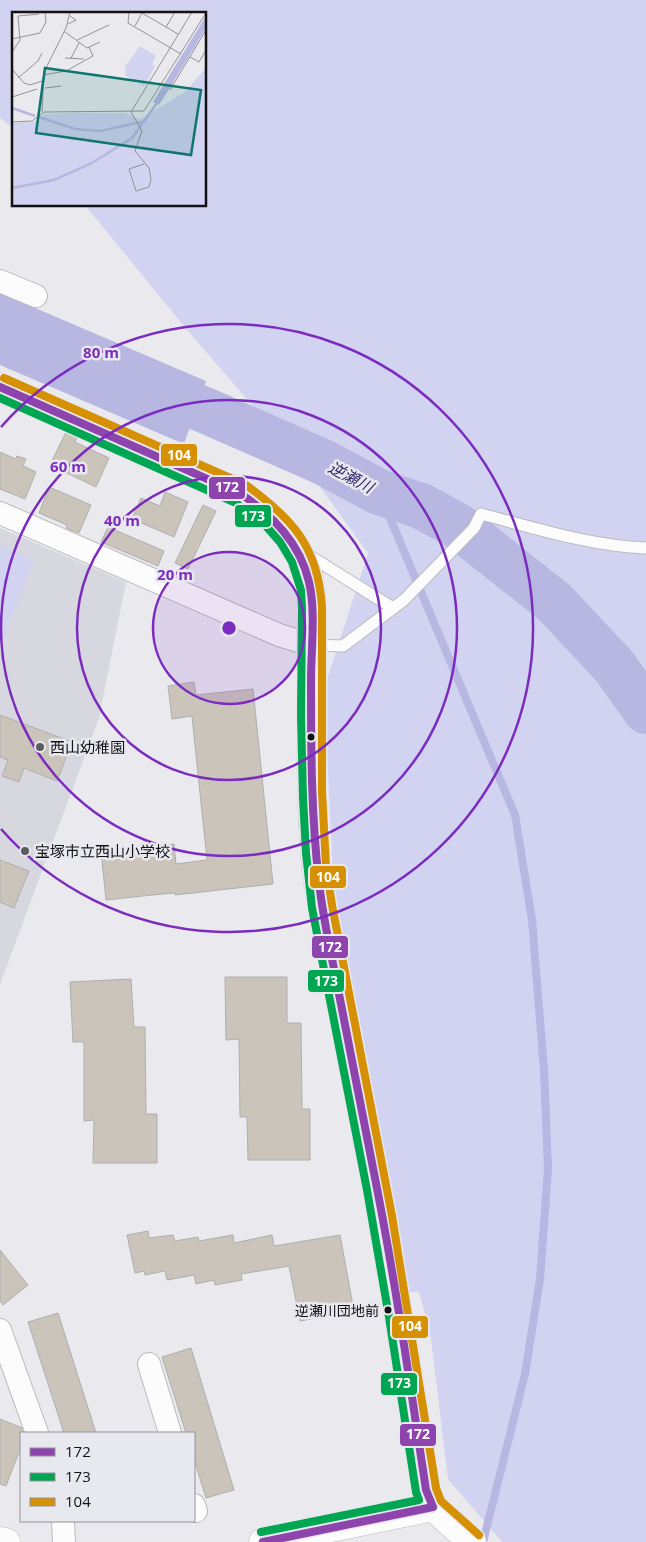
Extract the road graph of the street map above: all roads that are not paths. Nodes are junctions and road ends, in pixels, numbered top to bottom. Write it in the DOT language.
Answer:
graph roads {
  1 [pos="0,281"];
  2 [pos="36,296"];
  3 [pos="0,387"];
  4 [pos="0,513"];
  5 [pos="296,548"];
  6 [pos="646,548"];
  7 [pos="393,608"];
  8 [pos="311,645"];
  9 [pos="0,1330"];
  10 [pos="148,1364"];
  11 [pos="37,1432"];
  12 [pos="170,1432"];
  13 [pos="433,1507"];
  14 [pos="63,1522"];
  15 [pos="0,1541"];
  16 [pos="470,1541"];
  17 [pos="6,1542"];
  18 [pos="64,1542"];
  19 [pos="263,1542"];
  1 -- 2 [label="street"];
  3 -- 5 [label="main road"];
  4 -- 8 [label="street"];
  5 -- 7 [label="lane"];
  5 -- 8 [label="main road"];
  6 -- 7 [label="lane"];
  7 -- 8 [label="lane"];
  8 -- 13 [label="main road"];
  9 -- 11 [label="street"];
  10 -- 12 [label="street"];
  13 -- 16 [label="main road"];
  13 -- 19 [label="main road"];
  14 -- 18 [label="street"];
  15 -- 17 [label="main road"];
}
